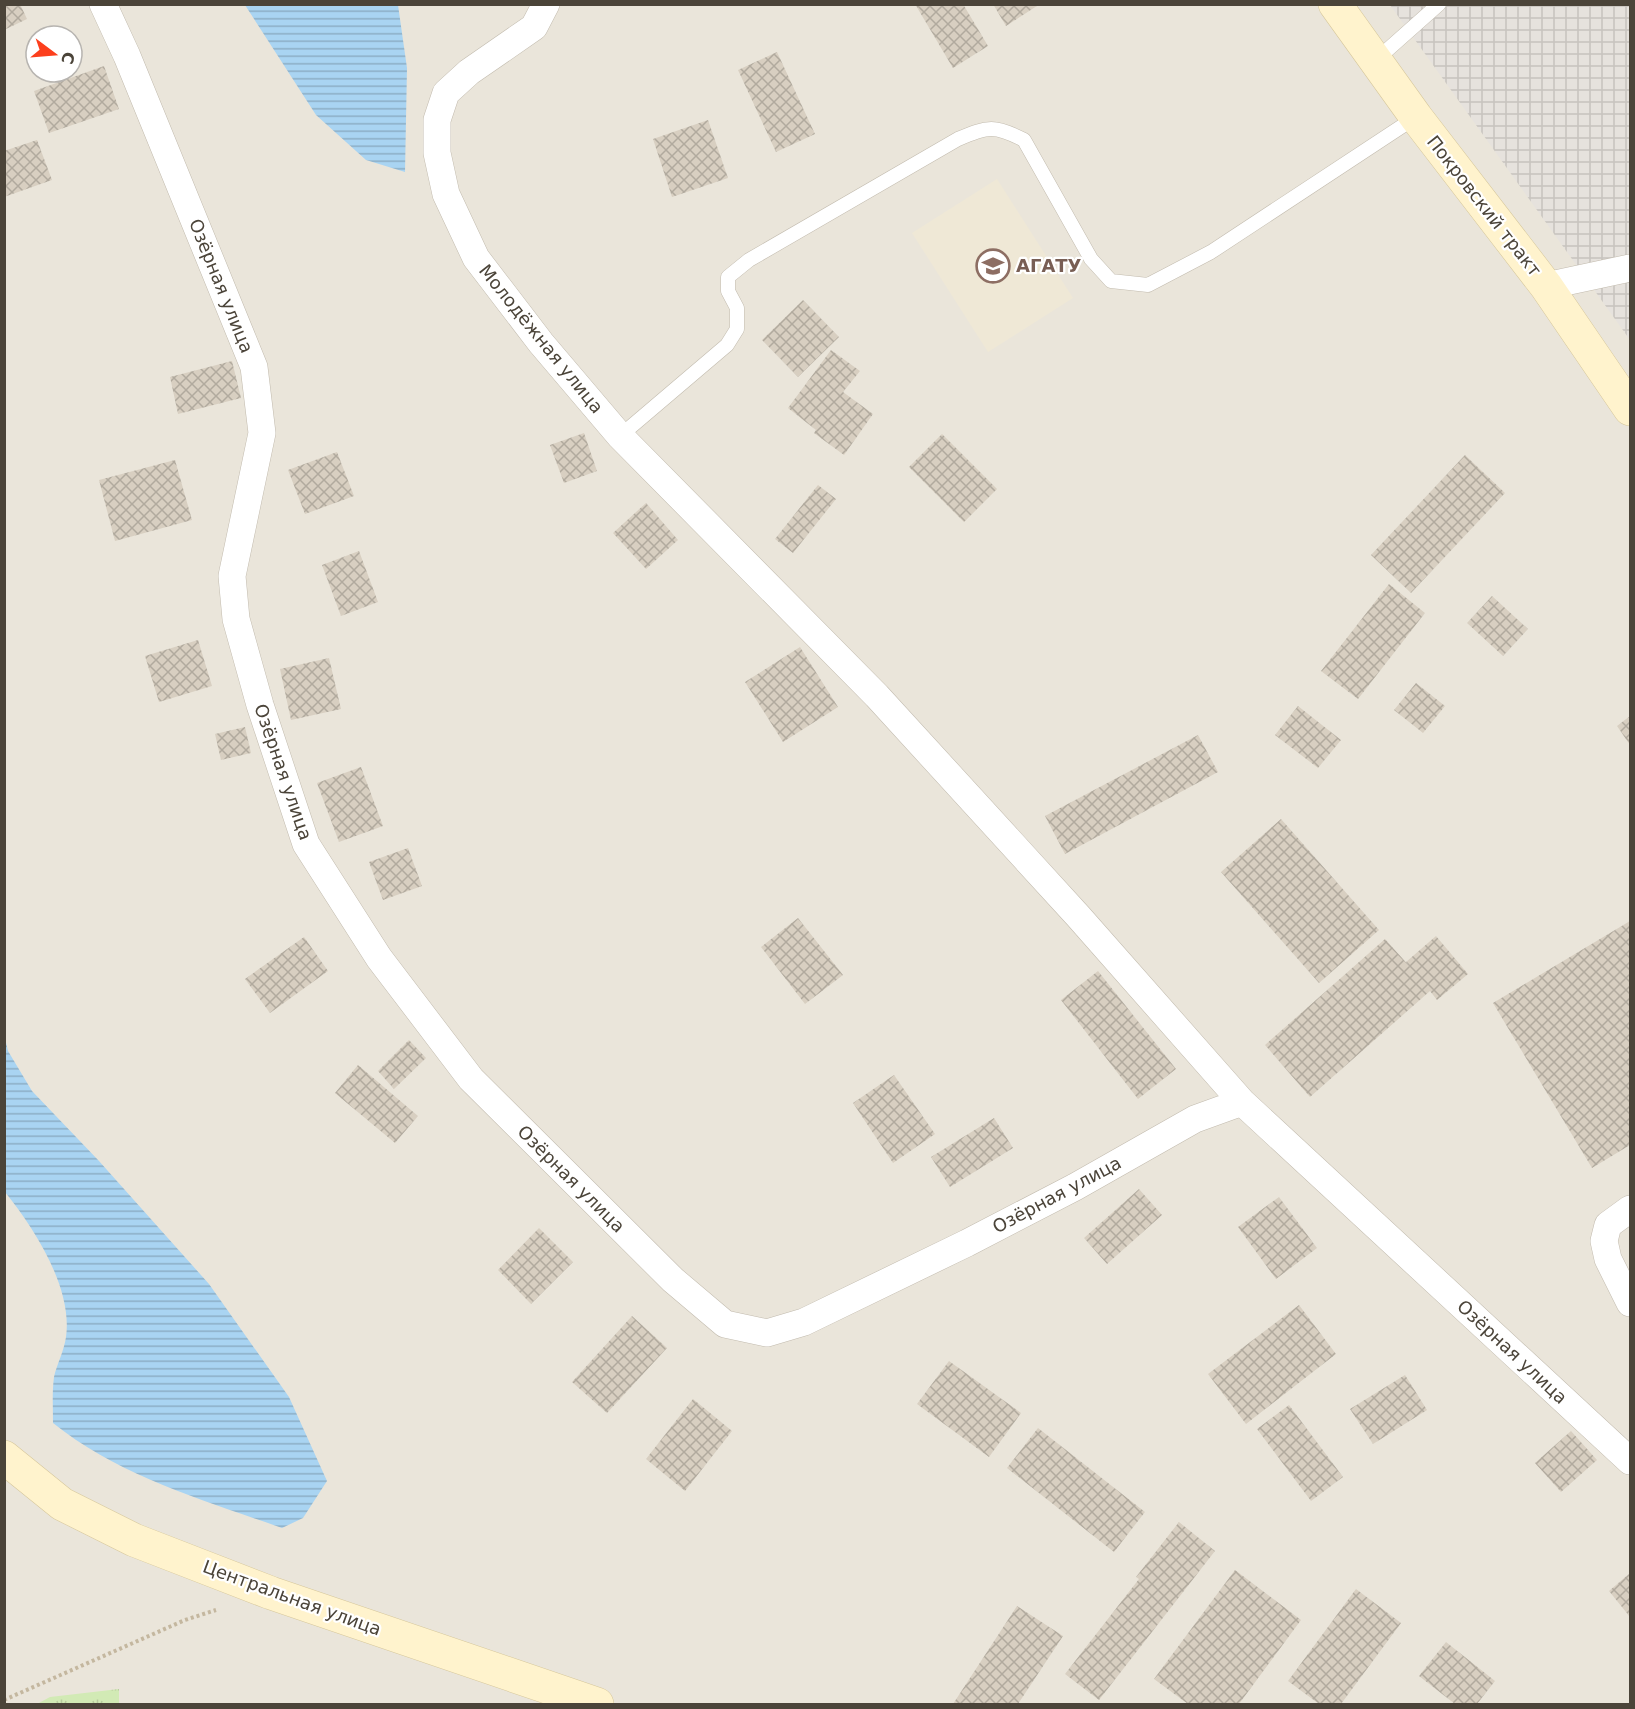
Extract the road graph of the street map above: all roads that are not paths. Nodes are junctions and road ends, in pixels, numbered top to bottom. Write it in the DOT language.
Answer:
graph roads {
  1 [pos="103,4"];
  2 [pos="546,4"];
  3 [pos="1335,4"];
  4 [pos="1439,4"];
  5 [pos="1376,60"];
  6 [pos="1416,117"];
  7 [pos="1630,268"];
  8 [pos="1546,286"];
  9 [pos="1630,409"];
  10 [pos="620,436"];
  11 [pos="1242,1102"];
  12 [pos="1630,1209"];
  13 [pos="1630,1303"];
  14 [pos="4,1456"];
  15 [pos="1630,1461"];
  16 [pos="597,1704"];
  1 -- 11 [label="street, Озёрная улица"];
  2 -- 10 [label="street, Молодёжная улица"];
  3 -- 5 [label="street, Покровский тракт"];
  4 -- 5 [label="lane"];
  5 -- 6 [label="street, Покровский тракт"];
  6 -- 8 [label="street, Покровский тракт"];
  6 -- 10 [label="lane"];
  7 -- 8 [label="street"];
  8 -- 9 [label="street, Покровский тракт"];
  10 -- 11 [label="street, Молодёжная улица"];
  11 -- 15 [label="street, Озёрная улица"];
  12 -- 13 [label="street"];
  14 -- 16 [label="street, Центральная улица"];
}
